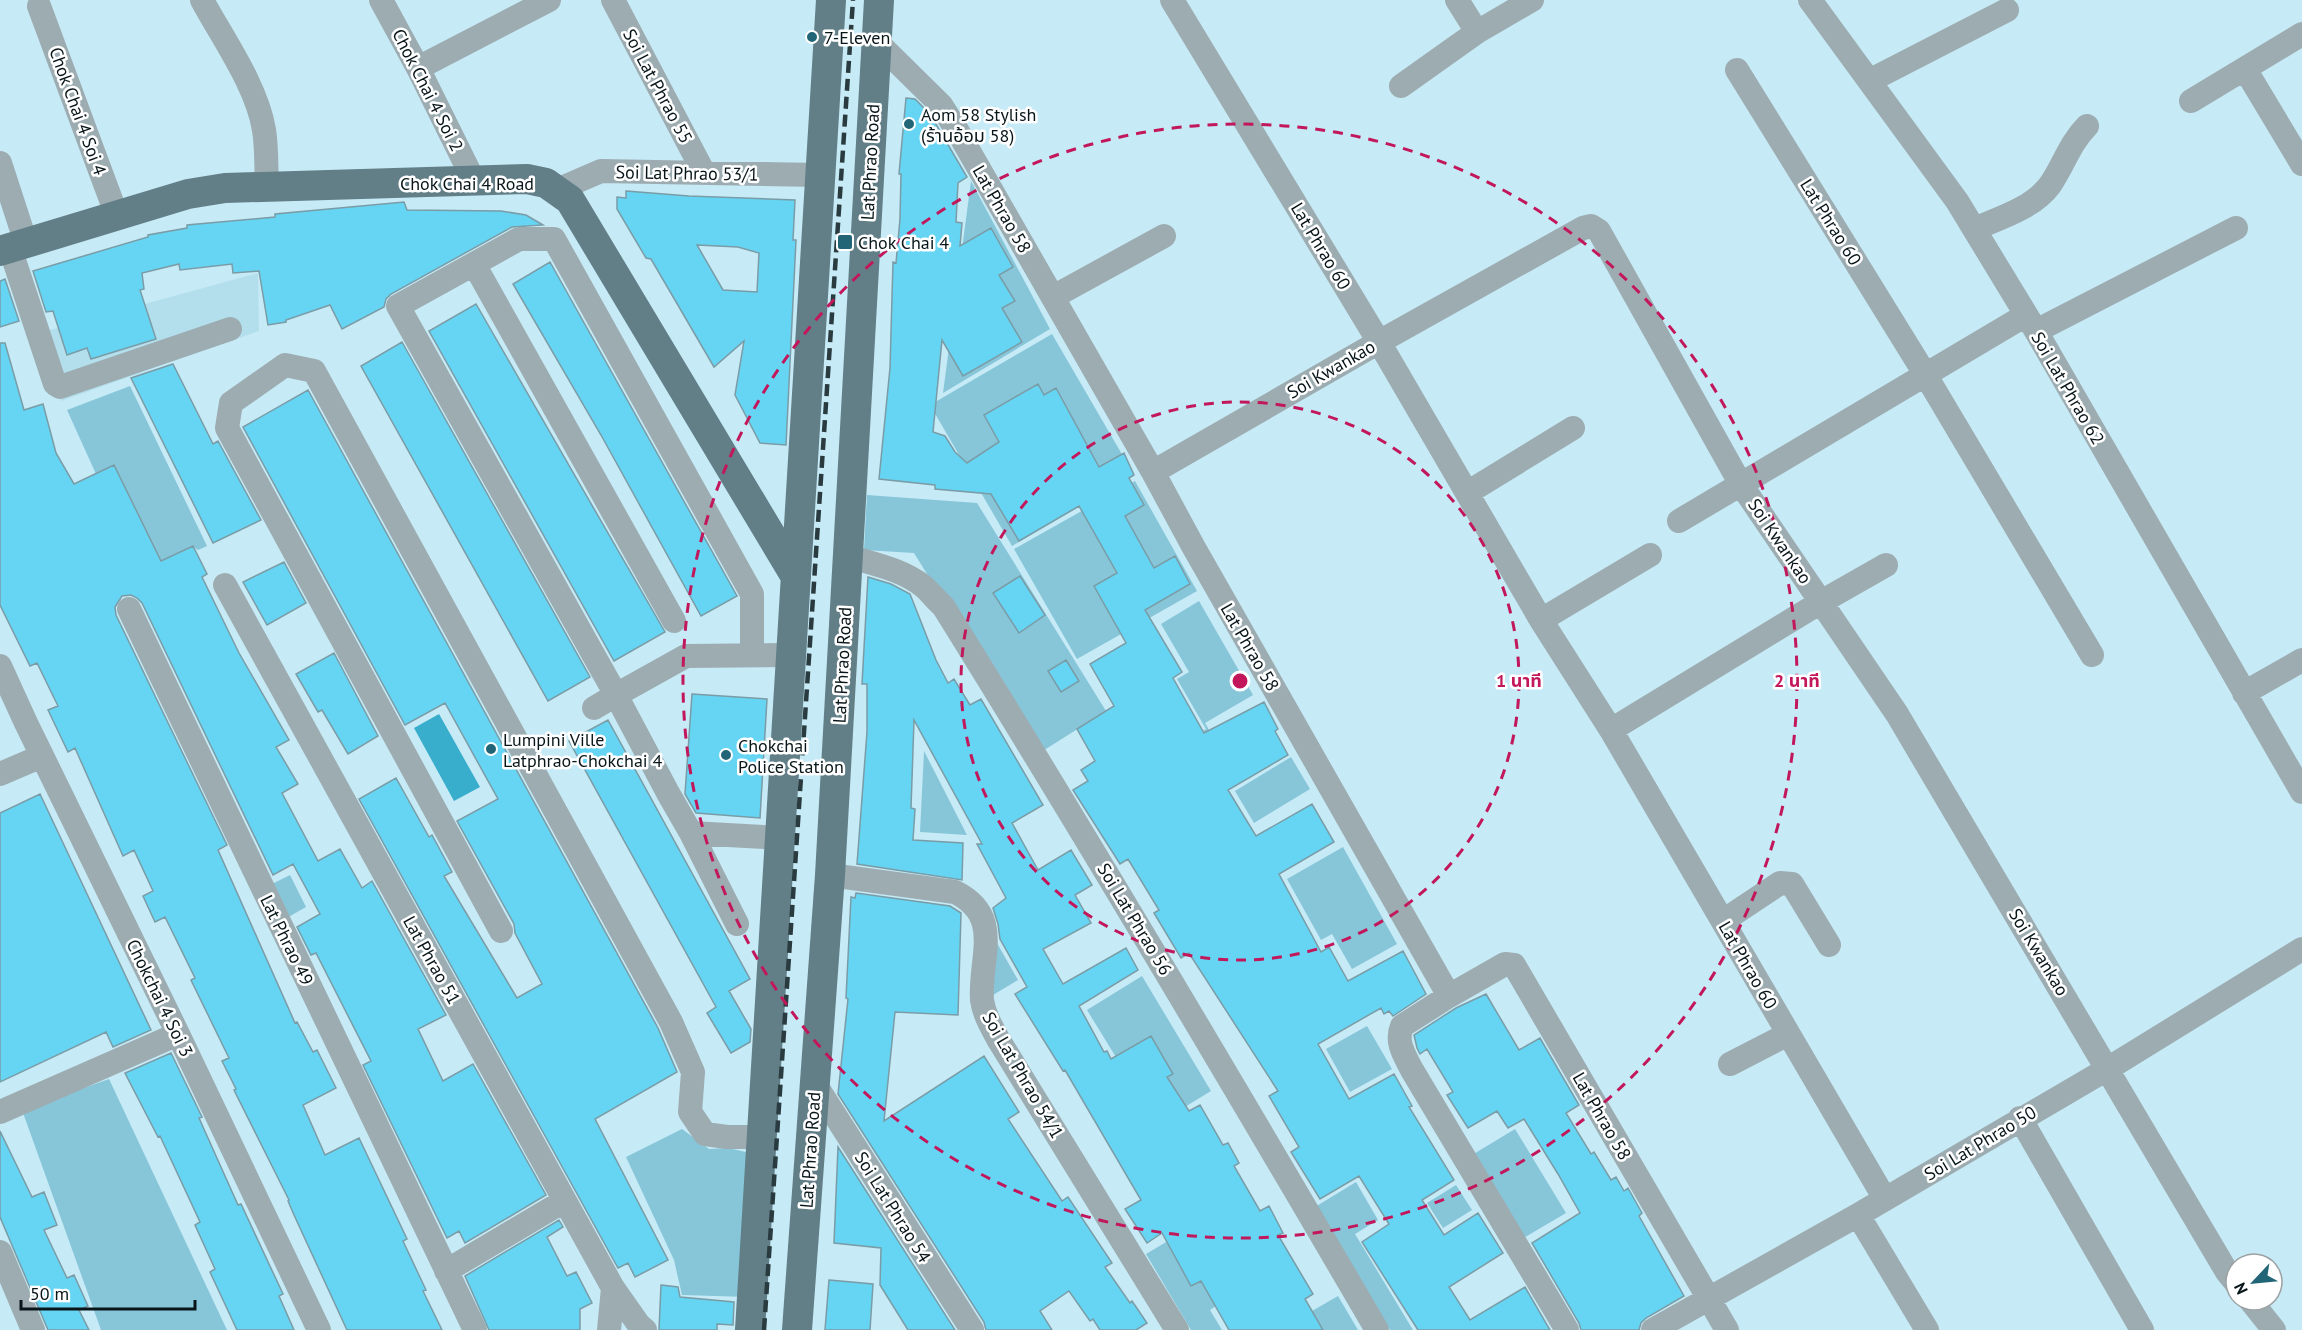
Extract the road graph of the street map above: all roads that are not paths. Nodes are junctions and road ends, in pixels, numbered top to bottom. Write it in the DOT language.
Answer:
graph roads {
  1 [pos="202,0"];
  2 [pos="381,0"];
  3 [pos="549,0"];
  4 [pos="613,0"];
  5 [pos="831,0"];
  6 [pos="879,0"];
  7 [pos="1172,0"];
  8 [pos="1457,0"];
  9 [pos="1532,0"];
  10 [pos="1810,0"];
  11 [pos="39,6"];
  12 [pos="2007,10"];
  13 [pos="1477,32"];
  14 [pos="2302,34"];
  15 [pos="877,42"];
  16 [pos="418,68"];
  17 [pos="2245,69"];
  18 [pos="1737,70"];
  19 [pos="1871,80"];
  20 [pos="1401,86"];
  21 [pos="2191,101"];
  22 [pos="2087,126"];
  23 [pos="0,163"];
  24 [pos="2302,164"];
  25 [pos="704,173"];
  26 [pos="820,175"];
  27 [pos="474,181"];
  28 [pos="267,186"];
  29 [pos="557,190"];
  30 [pos="117,216"];
  31 [pos="2236,228"];
  32 [pos="1974,229"];
  33 [pos="1164,236"];
  34 [pos="12,247"];
  35 [pos="474,264"];
  36 [pos="1053,297"];
  37 [pos="2031,323"];
  38 [pos="230,329"];
  39 [pos="648,329"];
  40 [pos="1379,342"];
  41 [pos="615,351"];
  42 [pos="1925,374"];
  43 [pos="1573,428"];
  44 [pos="1154,472"];
  45 [pos="1740,483"];
  46 [pos="1467,493"];
  47 [pos="1679,521"];
  48 [pos="1650,555"];
  49 [pos="848,556"];
  50 [pos="1886,565"];
  51 [pos="796,577"];
  52 [pos="225,585"];
  53 [pos="1821,602"];
  54 [pos="129,609"];
  55 [pos="1541,620"];
  56 [pos="674,621"];
  57 [pos="752,655"];
  58 [pos="791,655"];
  59 [pos="2092,655"];
  60 [pos="2302,660"];
  61 [pos="0,666"];
  62 [pos="2244,693"];
  63 [pos="616,694"];
  64 [pos="594,708"];
  65 [pos="1611,730"];
  66 [pos="42,756"];
  67 [pos="0,774"];
  68 [pos="2302,792"];
  69 [pos="691,832"];
  70 [pos="780,838"];
  71 [pos="830,875"];
  72 [pos="1723,921"];
  73 [pos="737,924"];
  74 [pos="501,931"];
  75 [pos="1829,945"];
  76 [pos="2302,949"];
  77 [pos="1449,996"];
  78 [pos="178,1034"];
  79 [pos="1788,1034"];
  80 [pos="1730,1064"];
  81 [pos="2109,1068"];
  82 [pos="815,1084"];
  83 [pos="0,1112"];
  84 [pos="2020,1118"];
  85 [pos="761,1137"];
  86 [pos="1884,1199"];
  87 [pos="564,1201"];
  88 [pos="1858,1215"];
  89 [pos="0,1252"];
  90 [pos="2224,1267"];
  91 [pos="446,1271"];
  92 [pos="613,1288"];
  93 [pos="1709,1298"];
  94 [pos="2260,1312"];
  95 [pos="33,1330"];
  96 [pos="319,1330"];
  97 [pos="475,1330"];
  98 [pos="609,1330"];
  99 [pos="645,1330"];
  100 [pos="750,1330"];
  101 [pos="797,1330"];
  102 [pos="972,1330"];
  103 [pos="1177,1330"];
  104 [pos="1377,1330"];
  105 [pos="1567,1330"];
  106 [pos="1653,1330"];
  107 [pos="1727,1330"];
  108 [pos="1927,1330"];
  109 [pos="2142,1330"];
  110 [pos="2274,1330"];
  1 -- 28 [label="street"];
  2 -- 16 [label="street, Chok Chai 4 Soi 2"];
  3 -- 16 [label="street"];
  4 -- 25 [label="street, Soi Lat Phrao 55"];
  5 -- 26 [label="main road"];
  6 -- 15 [label="main road, Lat Phrao Road"];
  7 -- 40 [label="street, Lat Phrao 60"];
  8 -- 13 [label="street"];
  9 -- 13 [label="street"];
  10 -- 19 [label="street, Soi Lat Phrao 62"];
  11 -- 30 [label="street, Chok Chai 4 Soi 4"];
  12 -- 19 [label="street"];
  13 -- 20 [label="street"];
  14 -- 17 [label="street"];
  15 -- 36 [label="street, Lat Phrao 58"];
  15 -- 49 [label="main road, Lat Phrao Road"];
  16 -- 27 [label="street, Chok Chai 4 Soi 2"];
  17 -- 21 [label="street"];
  17 -- 24 [label="street"];
  18 -- 42 [label="street, Lat Phrao 60"];
  19 -- 32 [label="street, Soi Lat Phrao 62"];
  22 -- 32 [label="street"];
  23 -- 34 [label="street"];
  25 -- 26 [label="street, Soi Lat Phrao 53/1"];
  25 -- 29 [label="street, Soi Lat Phrao 53/1"];
  26 -- 51 [label="main road"];
  27 -- 28 [label="main road, Chok Chai 4 Road"];
  27 -- 29 [label="main road, Chok Chai 4 Road"];
  28 -- 30 [label="main road, Chok Chai 4 Road"];
  29 -- 39 [label="main road, Chok Chai 4 Road"];
  30 -- 34 [label="main road, Chok Chai 4 Road"];
  31 -- 37 [label="street"];
  32 -- 37 [label="street, Soi Lat Phrao 62"];
  33 -- 36 [label="street"];
  34 -- 38 [label="street"];
  35 -- 41 [label="street"];
  35 -- 56 [label="street"];
  35 -- 63 [label="street"];
  36 -- 44 [label="street, Lat Phrao 58"];
  37 -- 42 [label="street"];
  37 -- 62 [label="street, Soi Lat Phrao 62"];
  39 -- 41 [label="street"];
  39 -- 51 [label="main road, Chok Chai 4 Road"];
  40 -- 44 [label="street, Soi Kwankao"];
  40 -- 45 [label="street, Soi Kwankao"];
  40 -- 46 [label="street, Lat Phrao 60"];
  41 -- 57 [label="street"];
  42 -- 45 [label="street"];
  42 -- 59 [label="street, Lat Phrao 60"];
  43 -- 46 [label="street"];
  44 -- 77 [label="street, Lat Phrao 58"];
  45 -- 47 [label="street"];
  45 -- 53 [label="street, Soi Kwankao"];
  46 -- 55 [label="street, Lat Phrao 60"];
  48 -- 55 [label="street"];
  49 -- 71 [label="main road, Lat Phrao Road"];
  49 -- 104 [label="street, Soi Lat Phrao 56"];
  50 -- 53 [label="street"];
  51 -- 58 [label="main road"];
  52 -- 87 [label="street, Lat Phrao 51"];
  53 -- 65 [label="street"];
  53 -- 81 [label="street, Soi Kwankao"];
  54 -- 91 [label="street, Lat Phrao 49"];
  55 -- 65 [label="street, Lat Phrao 60"];
  57 -- 58 [label="street"];
  57 -- 63 [label="street"];
  58 -- 70 [label="main road"];
  60 -- 62 [label="street"];
  61 -- 66 [label="street, Chokchai 4 Soi 3"];
  62 -- 68 [label="street, Soi Lat Phrao 62"];
  63 -- 64 [label="street"];
  63 -- 69 [label="street"];
  65 -- 72 [label="street, Lat Phrao 60"];
  66 -- 67 [label="street"];
  66 -- 78 [label="street, Chokchai 4 Soi 3"];
  69 -- 70 [label="street"];
  69 -- 73 [label="street"];
  70 -- 85 [label="main road"];
  71 -- 82 [label="main road, Lat Phrao Road"];
  71 -- 103 [label="street, Soi Lat Phrao 54/1"];
  72 -- 75 [label="street"];
  72 -- 79 [label="street, Lat Phrao 60"];
  74 -- 85 [label="street"];
  76 -- 81 [label="street, Soi Lat Phrao 50"];
  77 -- 93 [label="street, Lat Phrao 58"];
  77 -- 105 [label="street, Lat Phrao 58"];
  78 -- 83 [label="street"];
  78 -- 96 [label="street, Chokchai 4 Soi 3"];
  79 -- 80 [label="street"];
  79 -- 86 [label="street, Lat Phrao 60"];
  81 -- 84 [label="street, Soi Lat Phrao 50"];
  81 -- 90 [label="street, Soi Kwankao"];
  82 -- 101 [label="main road, Lat Phrao Road"];
  82 -- 102 [label="street, Soi Lat Phrao 54"];
  84 -- 86 [label="street, Soi Lat Phrao 50"];
  84 -- 109 [label="street"];
  85 -- 100 [label="main road"];
  86 -- 88 [label="street, Soi Lat Phrao 50"];
  87 -- 91 [label="street"];
  87 -- 92 [label="street, Lat Phrao 51"];
  88 -- 93 [label="street, Soi Lat Phrao 50"];
  88 -- 108 [label="street"];
  89 -- 95 [label="street"];
  91 -- 97 [label="street, Lat Phrao 49"];
  92 -- 98 [label="street"];
  92 -- 99 [label="street, Lat Phrao 51"];
  93 -- 106 [label="street, Soi Lat Phrao 50"];
  93 -- 107 [label="street, Lat Phrao 58"];
  94 -- 110 [label="street"];
}
